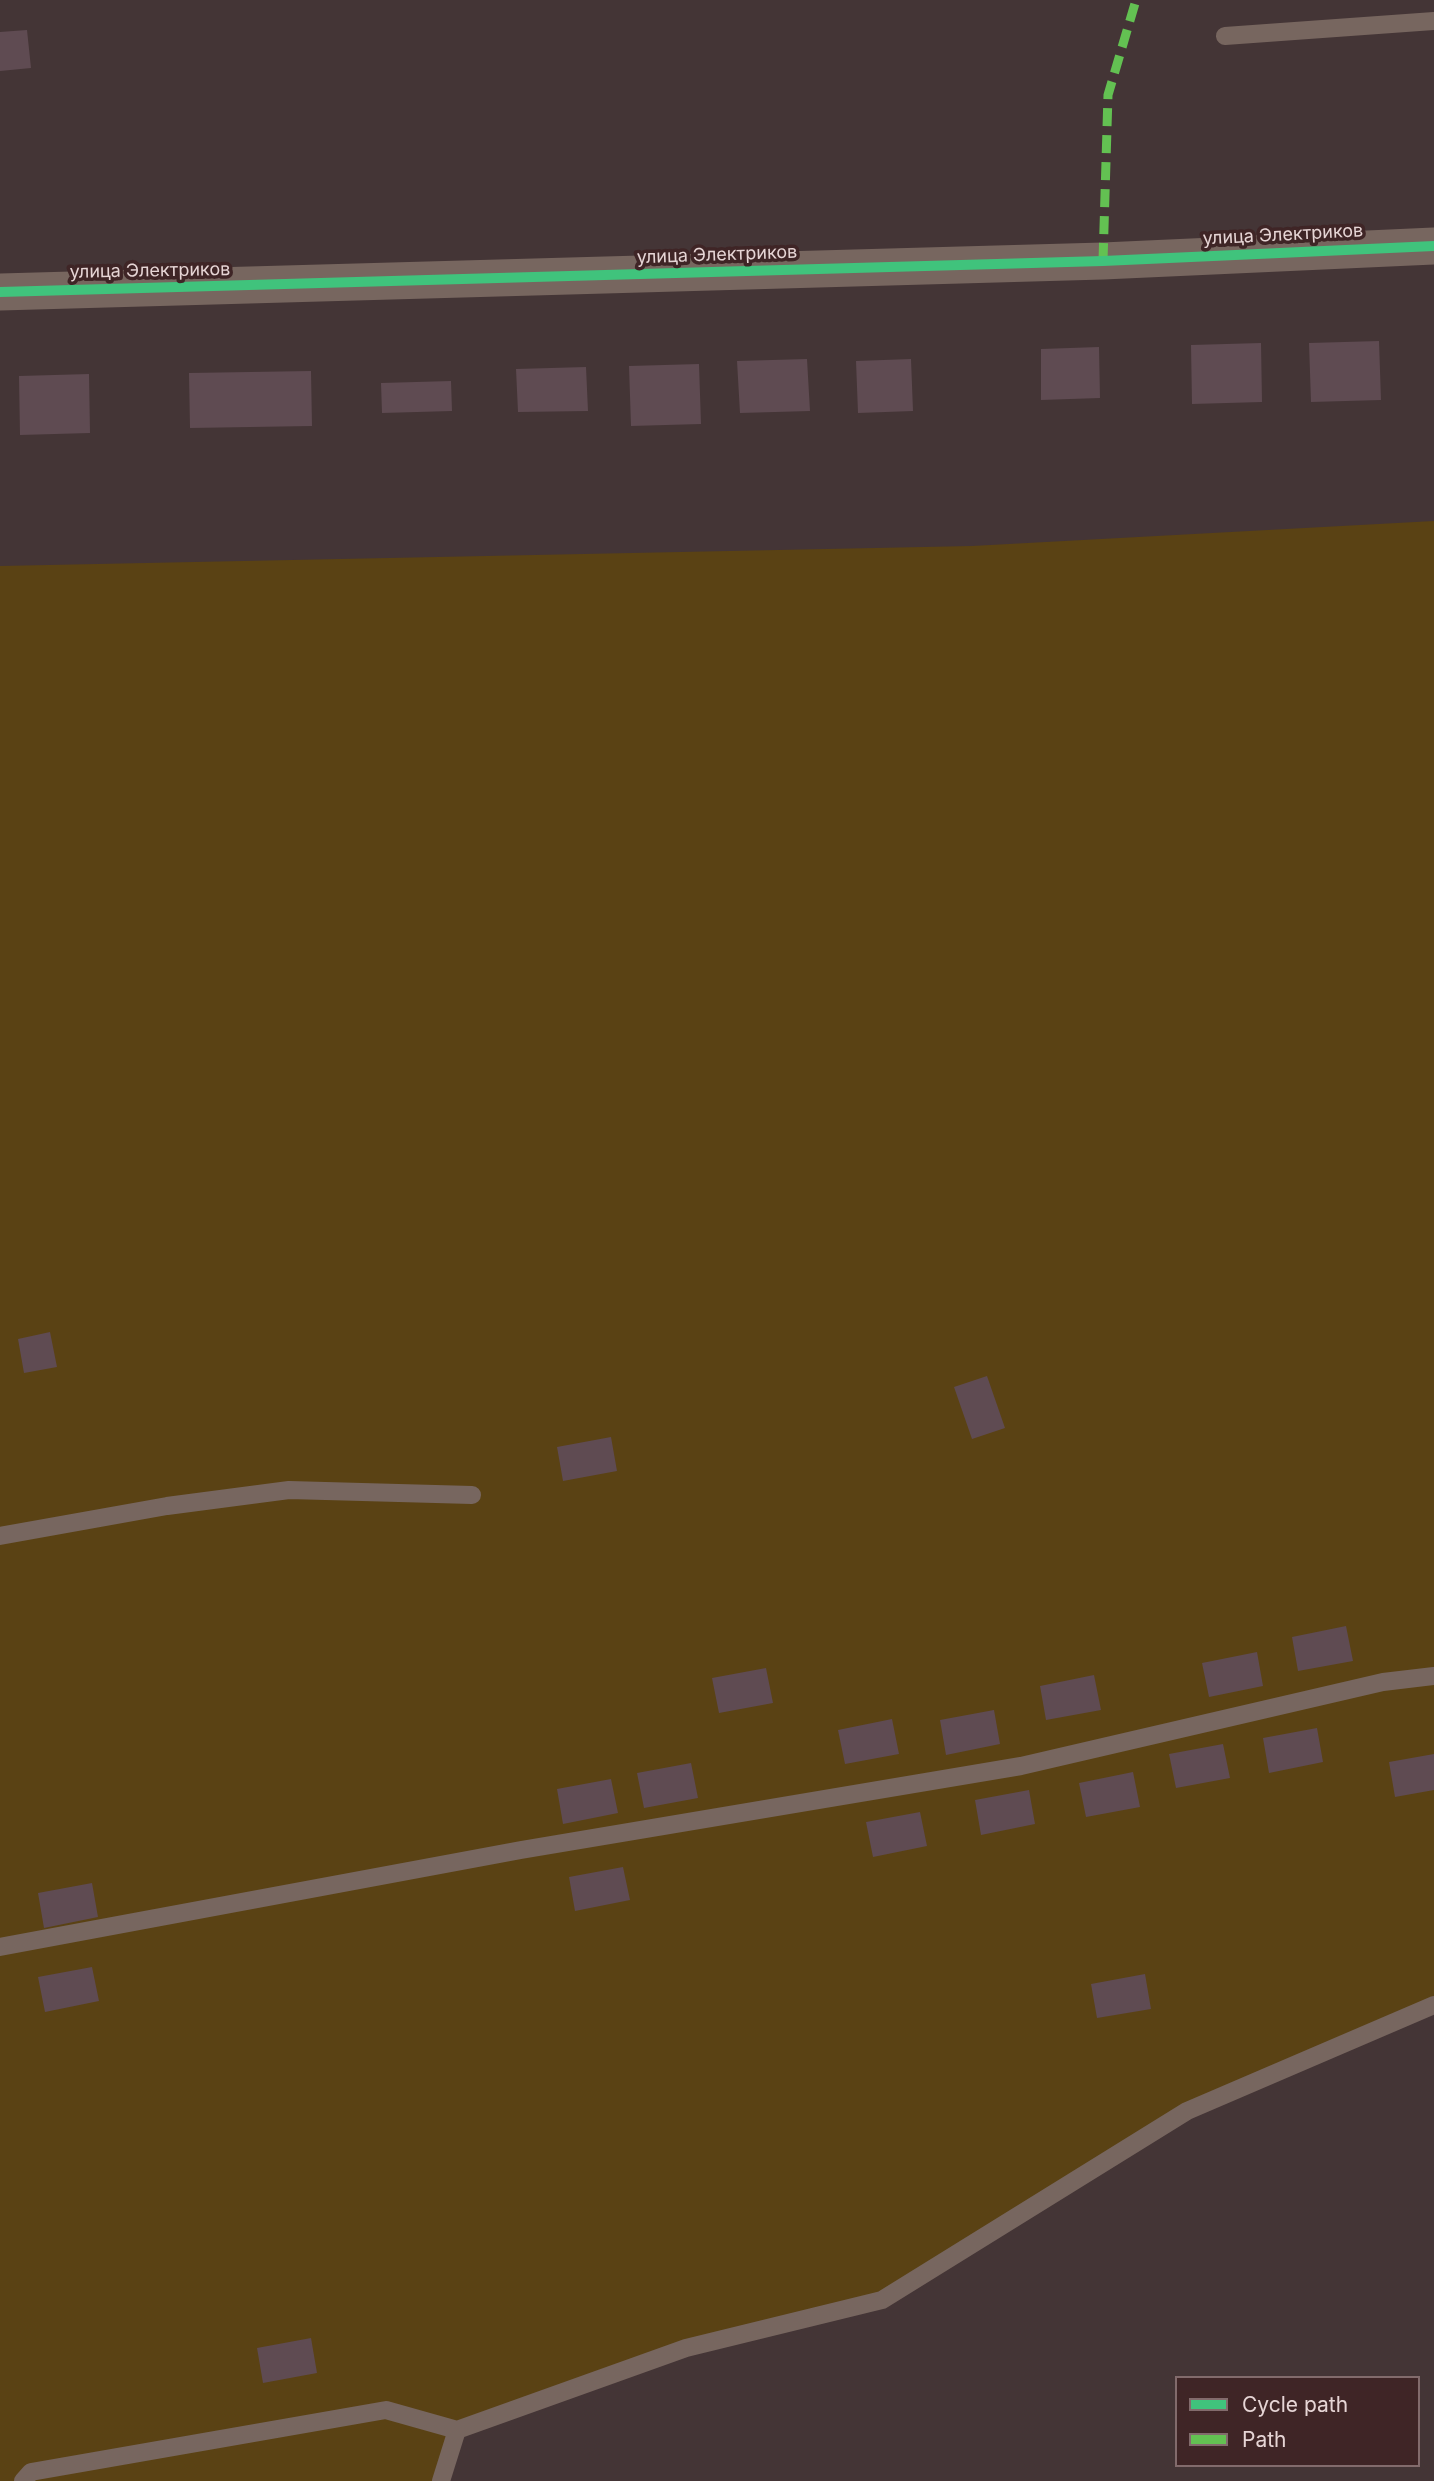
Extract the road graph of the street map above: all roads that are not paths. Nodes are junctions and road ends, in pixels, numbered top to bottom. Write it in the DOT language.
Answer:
graph roads {
  1 [pos="1434,21"];
  2 [pos="1225,36"];
  3 [pos="1434,246"];
  4 [pos="0,292"];
  5 [pos="472,1495"];
  6 [pos="0,1536"];
  7 [pos="1434,1676"];
  8 [pos="0,1947"];
  9 [pos="1434,2005"];
  10 [pos="457,2430"];
  11 [pos="23,2481"];
  12 [pos="441,2481"];
  1 -- 2 [label="lane"];
  3 -- 4 [label="street, улица Электриков"];
  5 -- 6 [label="lane"];
  7 -- 8 [label="lane"];
  9 -- 10 [label="lane"];
  10 -- 11 [label="lane"];
  10 -- 12 [label="lane"];
}
